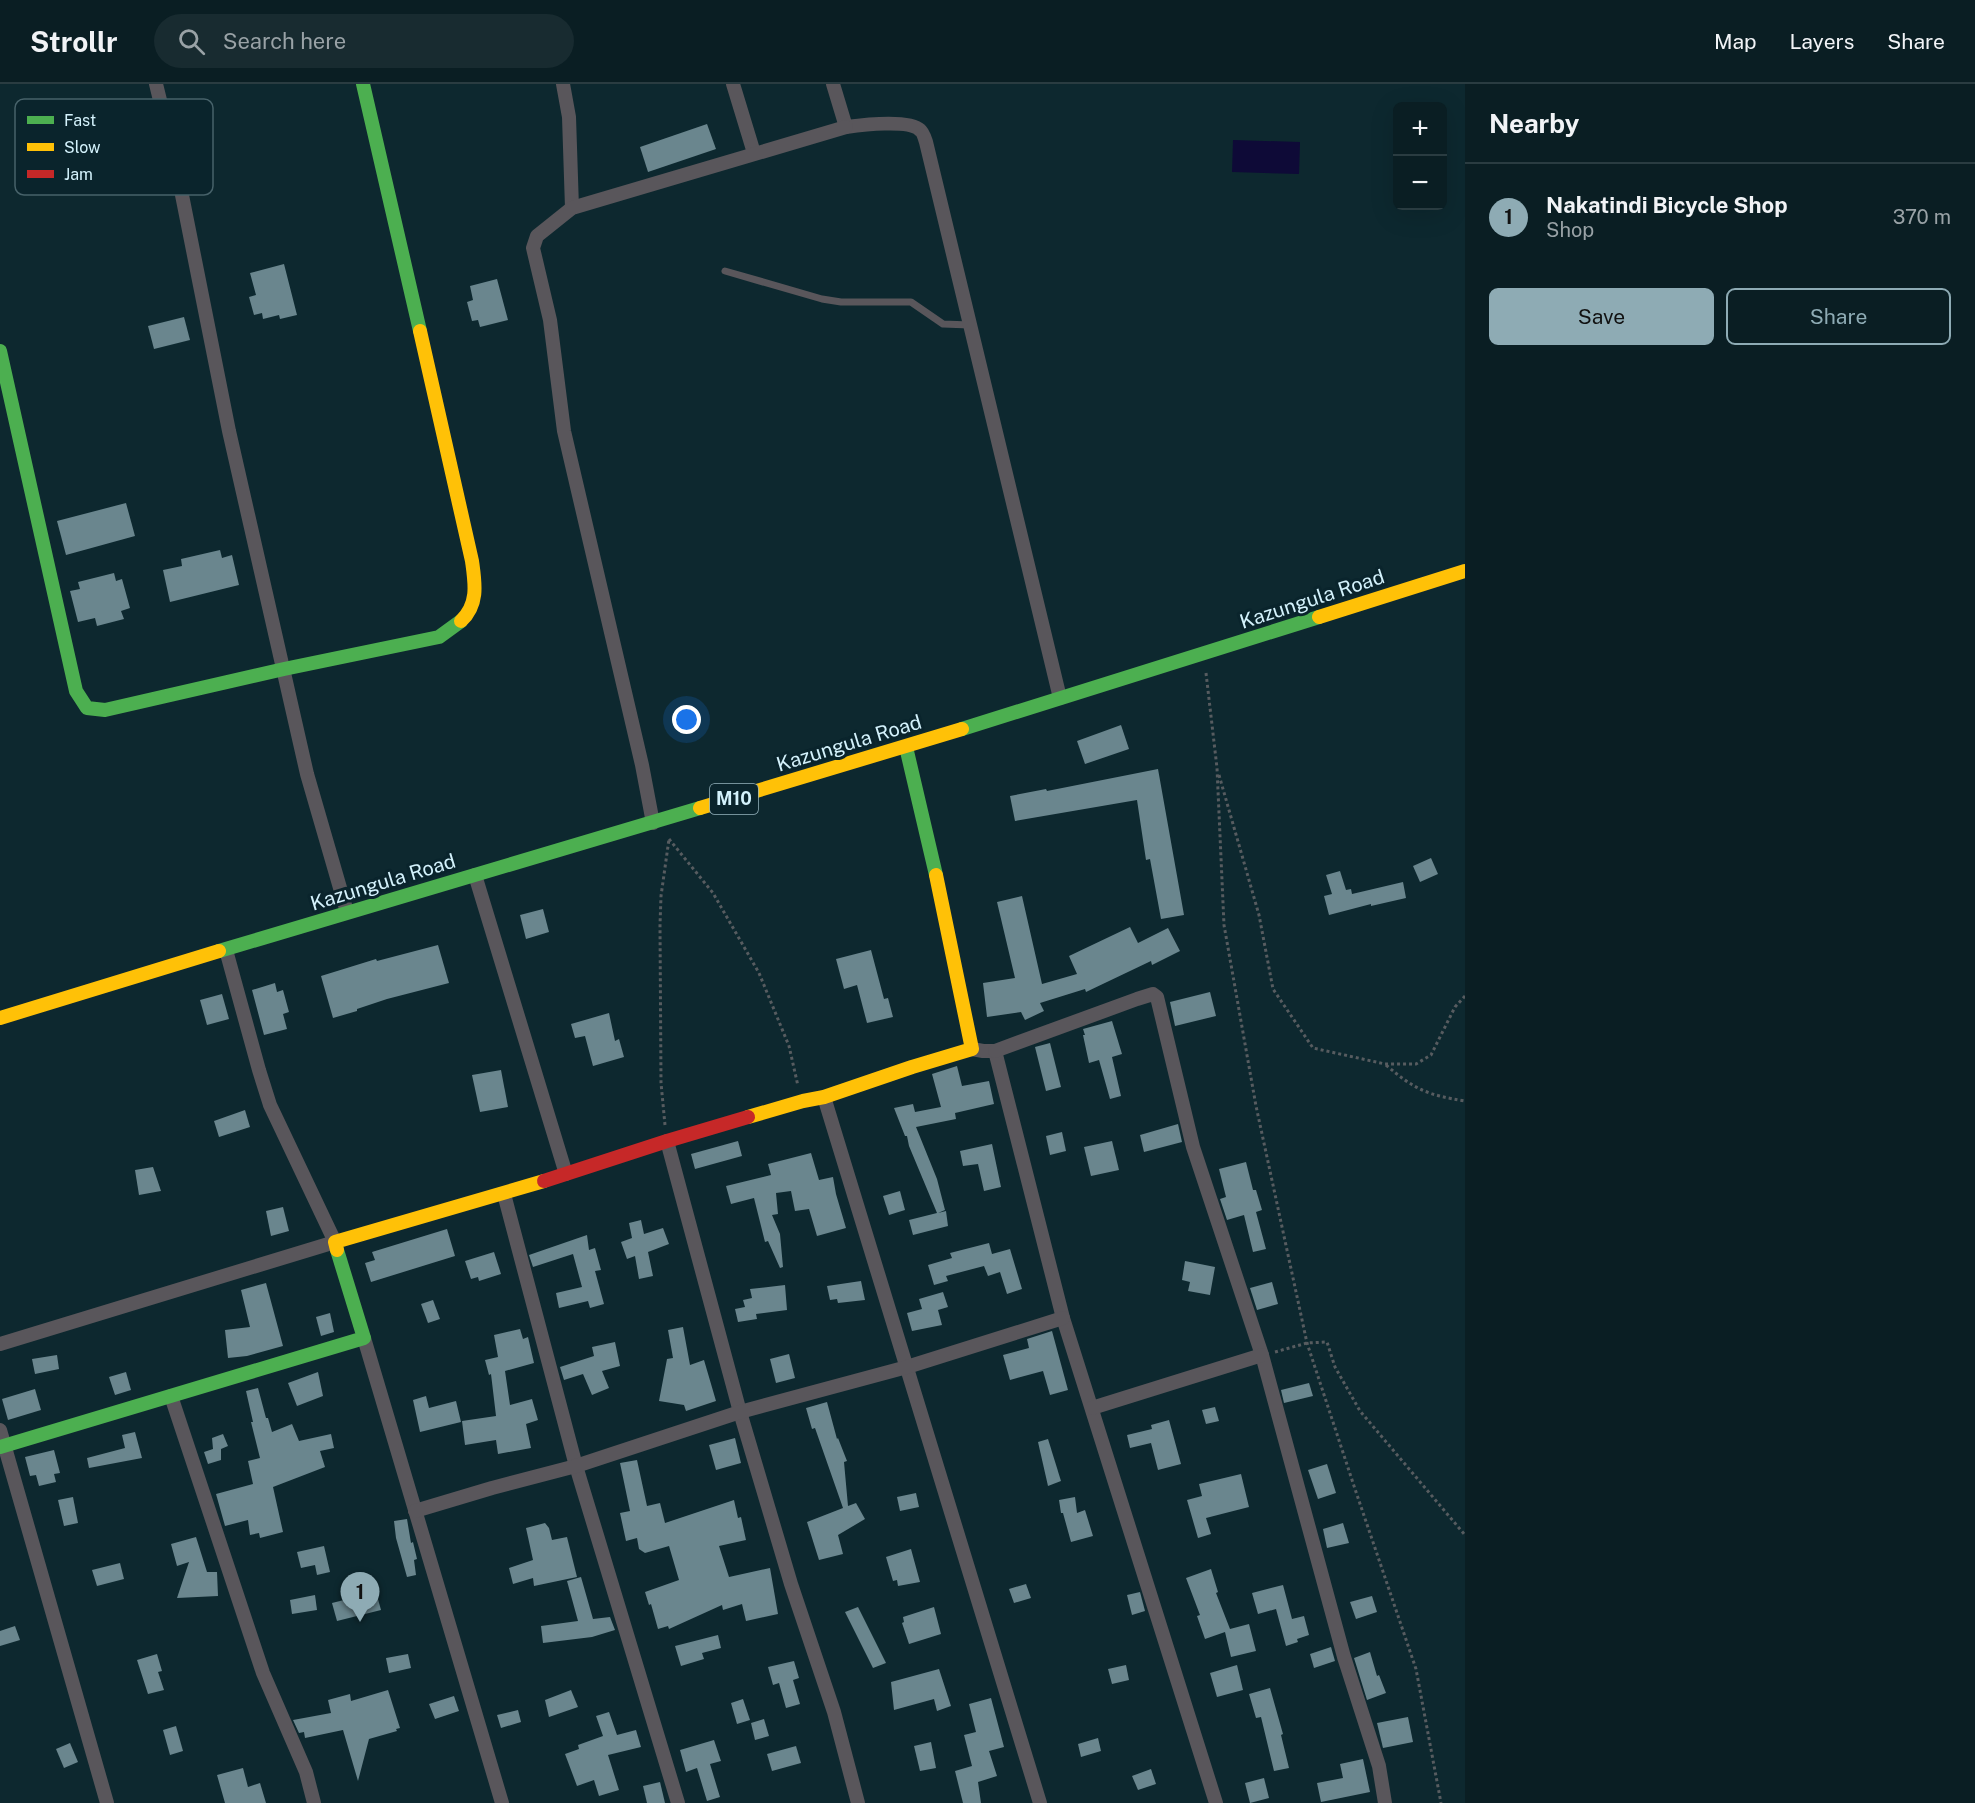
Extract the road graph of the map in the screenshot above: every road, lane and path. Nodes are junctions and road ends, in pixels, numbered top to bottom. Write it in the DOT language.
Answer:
graph roads {
  1 [pos="156,84"];
  2 [pos="363,84"];
  3 [pos="563,84"];
  4 [pos="733,84"];
  5 [pos="833,84"];
  6 [pos="160,99"];
  7 [pos="846,128"];
  8 [pos="754,153"];
  9 [pos="182,195"];
  10 [pos="572,207"];
  11 [pos="725,271"];
  12 [pos="970,325"];
  13 [pos="0,351"];
  14 [pos="1465,571"];
  15 [pos="1203,654"];
  16 [pos="284,669"];
  17 [pos="1060,698"];
  18 [pos="906,747"];
  19 [pos="1217,768"];
  20 [pos="653,823"];
  21 [pos="475,875"];
  22 [pos="347,912"];
  23 [pos="226,950"];
  24 [pos="1465,996"];
  25 [pos="0,1018"];
  26 [pos="972,1049"];
  27 [pos="995,1051"];
  28 [pos="1385,1064"];
  29 [pos="824,1097"];
  30 [pos="803,1101"];
  31 [pos="1465,1101"];
  32 [pos="667,1141"];
  33 [pos="566,1174"];
  34 [pos="504,1194"];
  35 [pos="335,1242"];
  36 [pos="1063,1318"];
  37 [pos="364,1338"];
  38 [pos="1307,1343"];
  39 [pos="0,1344"];
  40 [pos="1262,1355"];
  41 [pos="907,1367"];
  42 [pos="171,1396"];
  43 [pos="1092,1408"];
  44 [pos="740,1412"];
  45 [pos="0,1430"];
  46 [pos="2,1446"];
  47 [pos="576,1466"];
  48 [pos="415,1511"];
  49 [pos="1465,1535"];
  50 [pos="107,1803"];
  51 [pos="314,1803"];
  52 [pos="502,1803"];
  53 [pos="678,1803"];
  54 [pos="858,1803"];
  55 [pos="1040,1803"];
  56 [pos="1216,1803"];
  57 [pos="1385,1803"];
  58 [pos="1441,1803"];
  1 -- 6 [label="street"];
  2 -- 16 [label="main road"];
  3 -- 10 [label="street"];
  4 -- 8 [label="street"];
  5 -- 7 [label="street"];
  7 -- 8 [label="street"];
  7 -- 12 [label="street"];
  8 -- 10 [label="street"];
  9 -- 16 [label="street"];
  10 -- 20 [label="street"];
  11 -- 12 [label="lane"];
  12 -- 17 [label="street"];
  13 -- 16 [label="main road"];
  14 -- 15 [label="main road, Kazungula Road / M10"];
  15 -- 17 [label="main road, Kazungula Road / M10"];
  15 -- 19 [label="path"];
  16 -- 22 [label="street"];
  17 -- 18 [label="main road, Kazungula Road / M10"];
  18 -- 20 [label="main road, Kazungula Road / M10"];
  18 -- 26 [label="main road"];
  19 -- 28 [label="path"];
  19 -- 38 [label="path"];
  20 -- 21 [label="main road, Kazungula Road / M10"];
  21 -- 22 [label="main road, Kazungula Road / M10"];
  21 -- 33 [label="street"];
  22 -- 23 [label="main road, Kazungula Road / M10"];
  23 -- 25 [label="main road, Kazungula Road / M10"];
  23 -- 35 [label="street"];
  24 -- 28 [label="path"];
  26 -- 27 [label="street"];
  26 -- 29 [label="main road"];
  27 -- 36 [label="street"];
  27 -- 40 [label="street"];
  28 -- 31 [label="path"];
  29 -- 30 [label="main road"];
  29 -- 41 [label="street"];
  30 -- 32 [label="main road"];
  30 -- 32 [label="path"];
  32 -- 33 [label="main road"];
  32 -- 44 [label="street"];
  33 -- 34 [label="main road"];
  34 -- 35 [label="main road"];
  34 -- 47 [label="street"];
  35 -- 37 [label="main road"];
  35 -- 39 [label="street"];
  36 -- 41 [label="street"];
  36 -- 43 [label="street"];
  37 -- 42 [label="main road"];
  37 -- 48 [label="street"];
  38 -- 40 [label="path"];
  38 -- 49 [label="path"];
  38 -- 58 [label="path"];
  40 -- 43 [label="street"];
  40 -- 57 [label="street"];
  41 -- 44 [label="street"];
  41 -- 55 [label="street"];
  42 -- 46 [label="main road"];
  42 -- 51 [label="street"];
  43 -- 56 [label="street"];
  44 -- 47 [label="street"];
  44 -- 54 [label="street"];
  45 -- 46 [label="street"];
  46 -- 50 [label="street"];
  47 -- 48 [label="street"];
  47 -- 53 [label="street"];
  48 -- 52 [label="street"];
}
